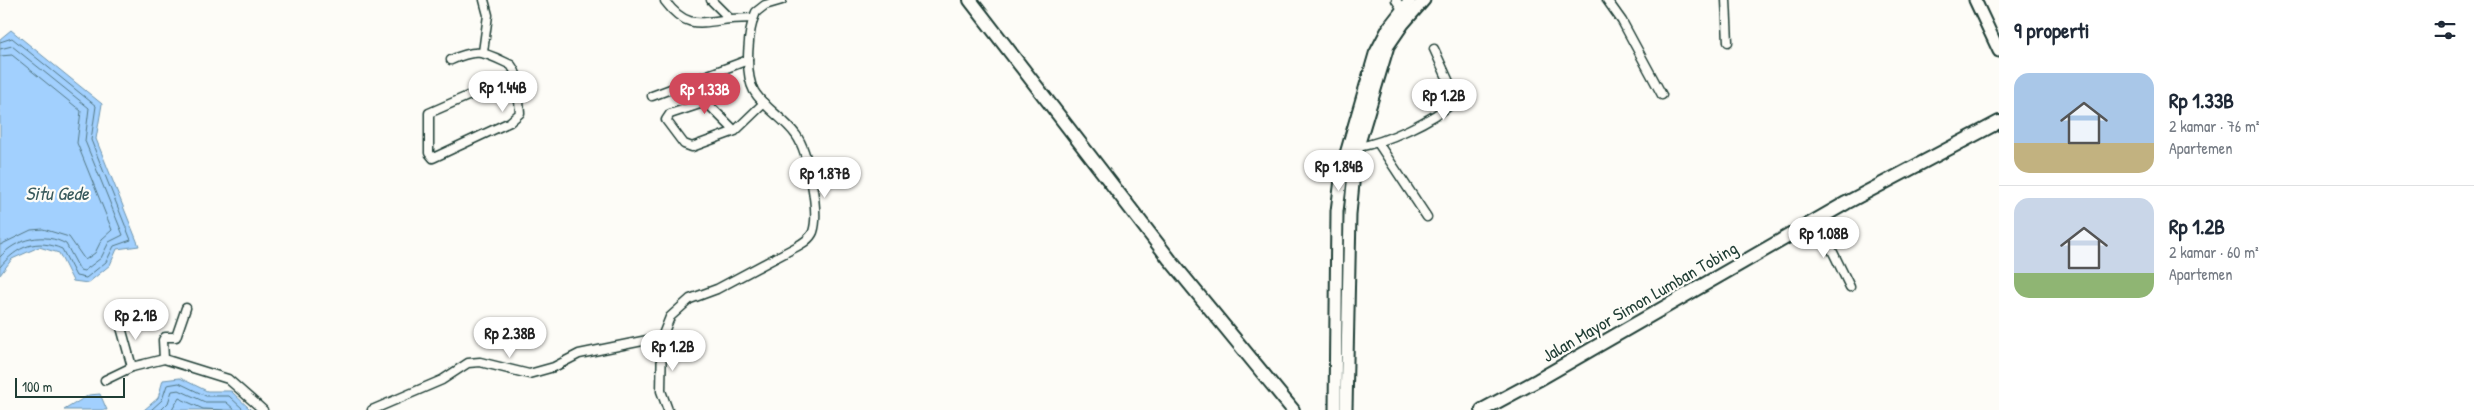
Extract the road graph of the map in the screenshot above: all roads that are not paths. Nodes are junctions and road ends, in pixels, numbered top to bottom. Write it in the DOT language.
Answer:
graph roads {
  1 [pos="484,0"];
  2 [pos="711,0"];
  3 [pos="782,0"];
  4 [pos="970,0"];
  5 [pos="1424,0"];
  6 [pos="1607,0"];
  7 [pos="1726,0"];
  8 [pos="1975,0"];
  9 [pos="665,1"];
  10 [pos="1402,3"];
  11 [pos="753,18"];
  12 [pos="730,19"];
  13 [pos="1728,42"];
  14 [pos="1434,49"];
  15 [pos="1999,51"];
  16 [pos="483,52"];
  17 [pos="451,60"];
  18 [pos="748,60"];
  19 [pos="516,75"];
  20 [pos="1662,95"];
  21 [pos="652,96"];
  22 [pos="1367,96"];
  23 [pos="764,104"];
  24 [pos="1999,122"];
  25 [pos="735,131"];
  26 [pos="1378,143"];
  27 [pos="1358,146"];
  28 [pos="1337,211"];
  29 [pos="1350,214"];
  30 [pos="1427,217"];
  31 [pos="1814,222"];
  32 [pos="1850,286"];
  33 [pos="186,308"];
  34 [pos="118,320"];
  35 [pos="662,337"];
  36 [pos="164,360"];
  37 [pos="132,368"];
  38 [pos="104,380"];
  39 [pos="263,410"];
  40 [pos="372,410"];
  41 [pos="668,410"];
  42 [pos="1293,410"];
  43 [pos="1335,410"];
  44 [pos="1346,410"];
  45 [pos="1482,410"];
  1 -- 16 [label="street"];
  2 -- 12 [label="street"];
  3 -- 11 [label="street"];
  4 -- 42 [label="main road"];
  5 -- 22 [label="street"];
  6 -- 20 [label="street"];
  7 -- 13 [label="street"];
  8 -- 15 [label="street"];
  9 -- 12 [label="street"];
  10 -- 22 [label="street"];
  11 -- 12 [label="street"];
  11 -- 18 [label="street"];
  14 -- 26 [label="street"];
  16 -- 17 [label="street"];
  16 -- 19 [label="street"];
  18 -- 21 [label="street"];
  18 -- 23 [label="street"];
  19 -- 19 [label="street"];
  22 -- 27 [label="street"];
  22 -- 28 [label="street"];
  23 -- 25 [label="street"];
  23 -- 35 [label="street"];
  24 -- 31 [label="main road, Jalan Mayor Simon Lumban Tobing"];
  25 -- 25 [label="street"];
  26 -- 27 [label="street"];
  26 -- 30 [label="street"];
  27 -- 29 [label="street"];
  28 -- 29 [label="street"];
  28 -- 43 [label="street"];
  29 -- 44 [label="street"];
  31 -- 32 [label="street"];
  31 -- 45 [label="main road, Jalan Mayor Simon Lumban Tobing"];
  33 -- 36 [label="street"];
  34 -- 37 [label="street"];
  35 -- 40 [label="street"];
  35 -- 41 [label="street"];
  36 -- 37 [label="street"];
  36 -- 39 [label="street"];
  37 -- 38 [label="street"];
}
